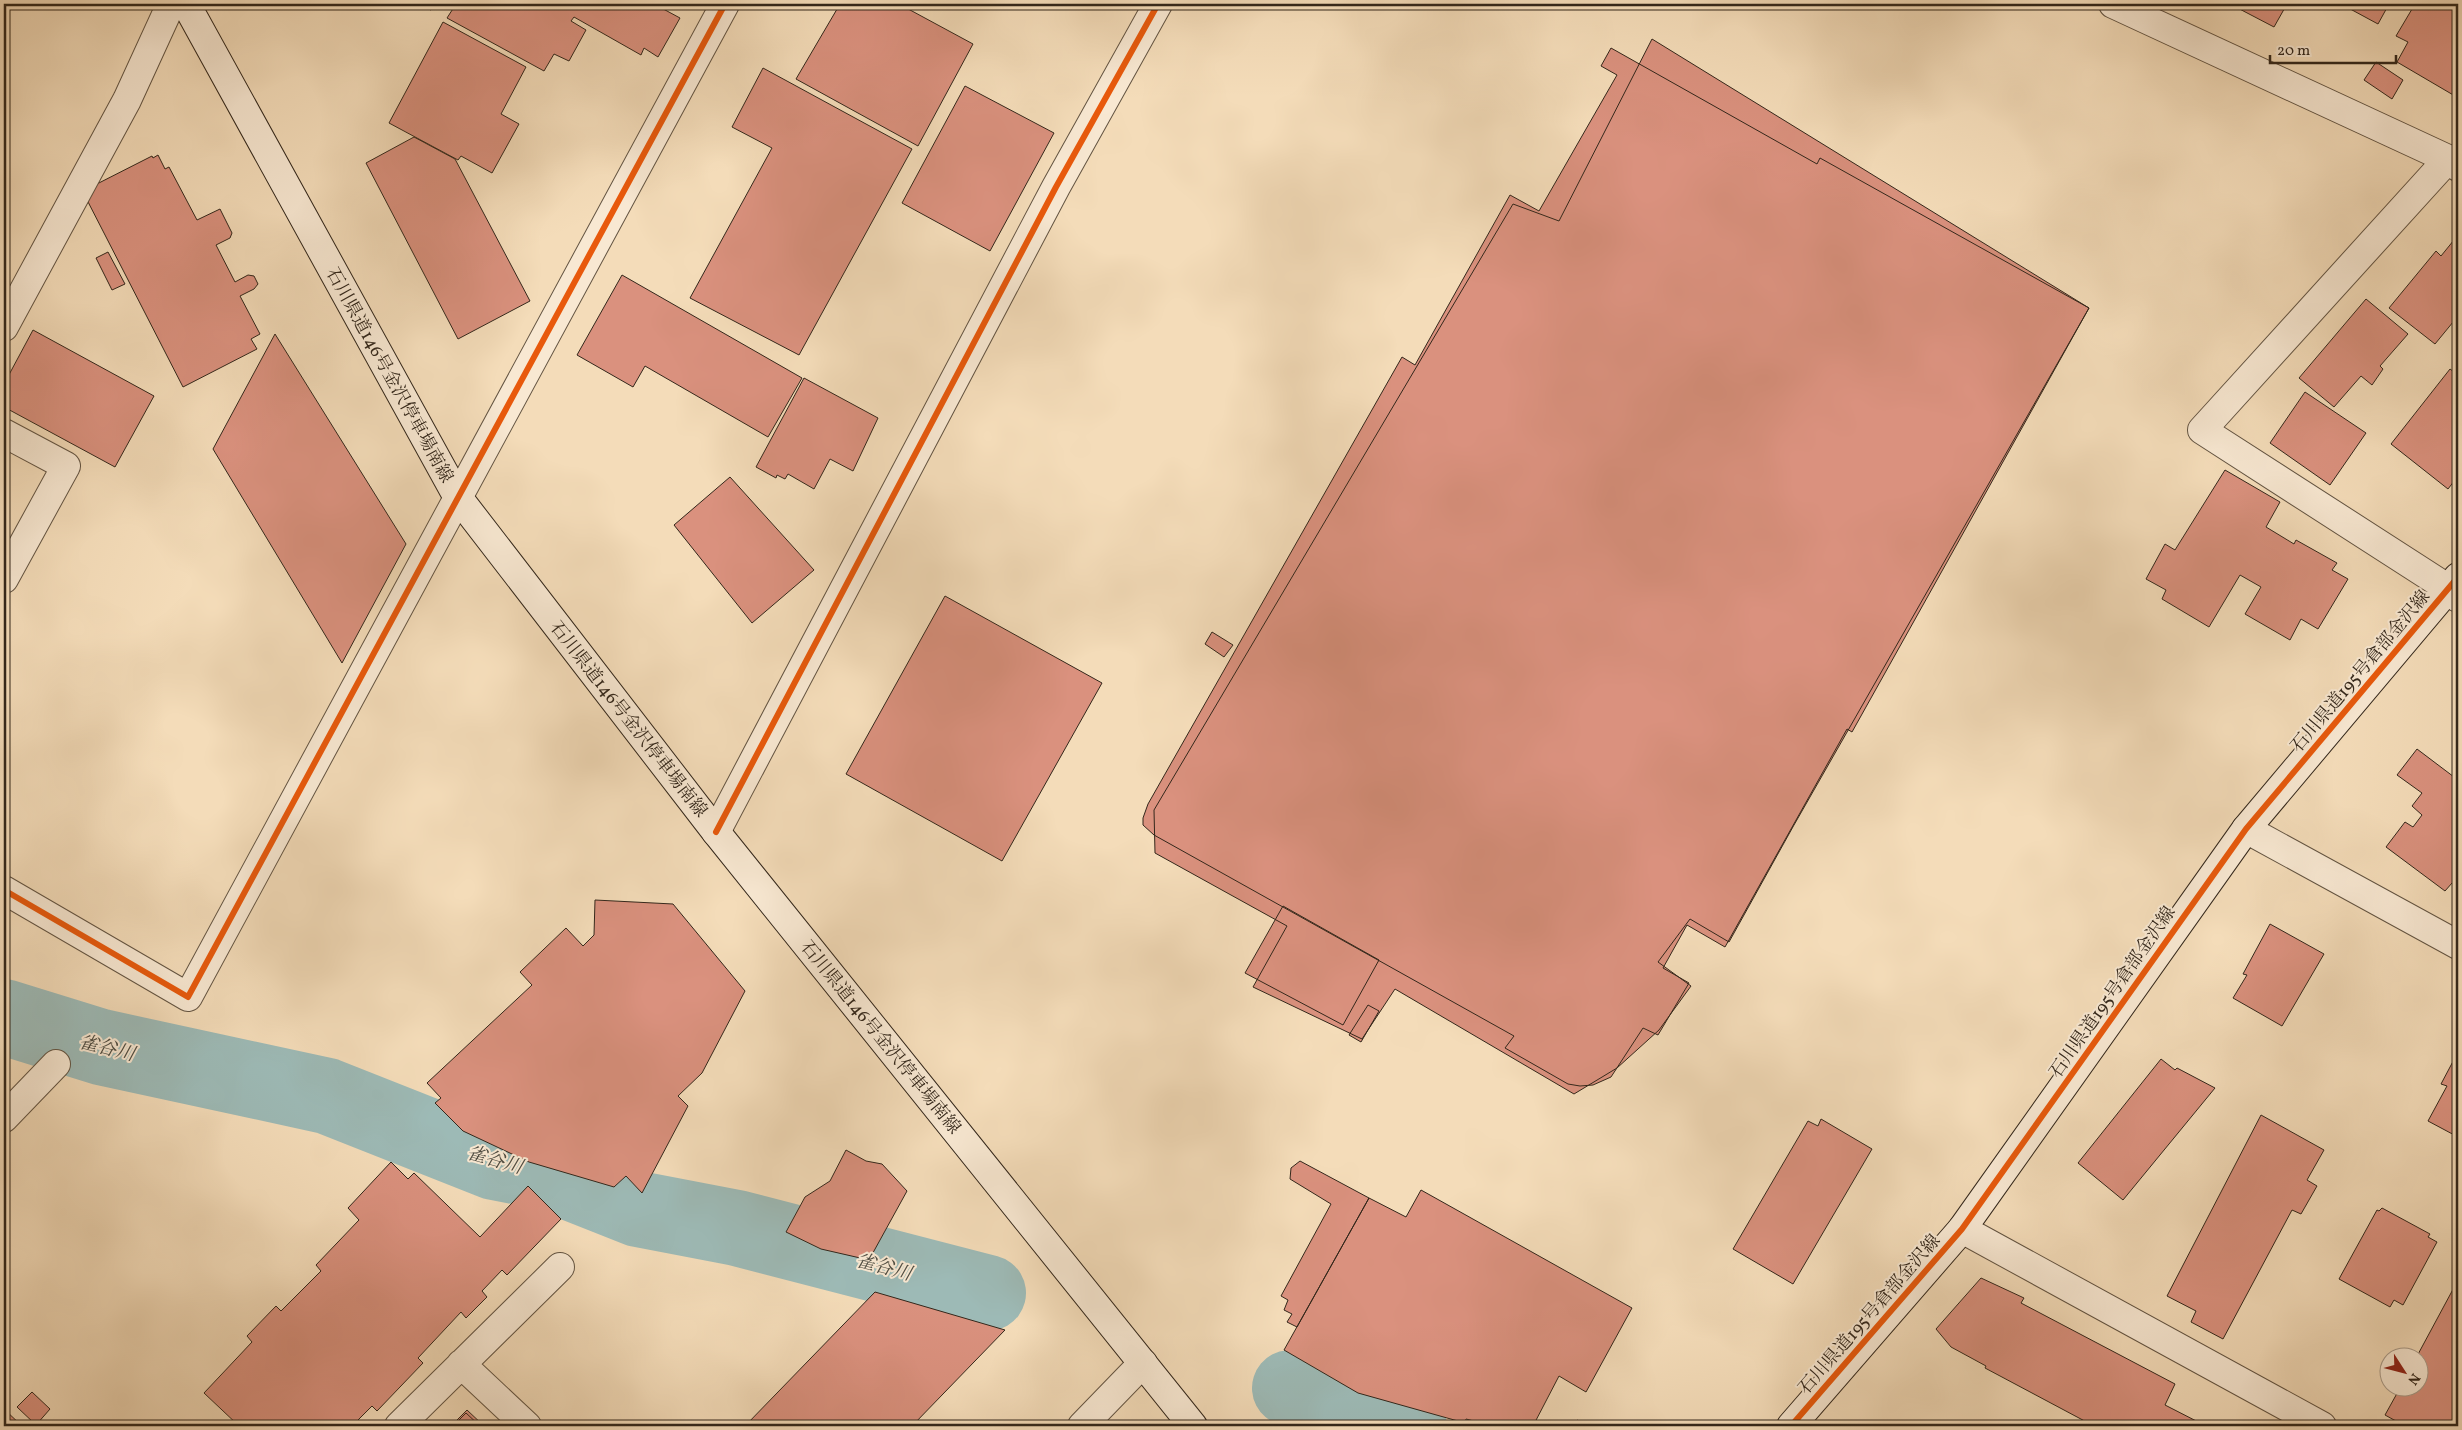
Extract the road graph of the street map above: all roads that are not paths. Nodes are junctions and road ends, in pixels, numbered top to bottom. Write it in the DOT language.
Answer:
graph roads {
  1 [pos="171,4"];
  2 [pos="186,4"];
  3 [pos="725,4"];
  4 [pos="1158,4"];
  5 [pos="2118,5"];
  6 [pos="2453,163"];
  7 [pos="4,327"];
  8 [pos="4,433"];
  9 [pos="457,496"];
  10 [pos="4,579"];
  11 [pos="2455,588"];
  12 [pos="2246,829"];
  13 [pos="716,832"];
  14 [pos="4,890"];
  15 [pos="2458,945"];
  16 [pos="56,1064"];
  17 [pos="4,1118"];
  18 [pos="1962,1229"];
  19 [pos="560,1267"];
  20 [pos="1143,1363"];
  21 [pos="461,1364"];
  22 [pos="400,1426"];
  23 [pos="527,1426"];
  24 [pos="1082,1426"];
  25 [pos="1193,1426"];
  26 [pos="1792,1426"];
  27 [pos="2322,1426"];
  1 -- 7 [label="street"];
  2 -- 9 [label="street, 石川県道146号金沢停車場南線"];
  3 -- 9 [label="street"];
  4 -- 13 [label="street"];
  5 -- 6 [label="street"];
  6 -- 11 [label="street"];
  8 -- 10 [label="street"];
  9 -- 13 [label="street, 石川県道146号金沢停車場南線"];
  9 -- 14 [label="street"];
  11 -- 12 [label="street, 石川県道195号倉部金沢線"];
  12 -- 15 [label="street"];
  12 -- 18 [label="street, 石川県道195号倉部金沢線"];
  13 -- 20 [label="street, 石川県道146号金沢停車場南線"];
  16 -- 17 [label="street"];
  18 -- 26 [label="street, 石川県道195号倉部金沢線"];
  18 -- 27 [label="street"];
  19 -- 21 [label="street"];
  20 -- 24 [label="street"];
  20 -- 25 [label="street, 石川県道146号金沢停車場南線"];
  21 -- 22 [label="street"];
  21 -- 23 [label="street"];
}
